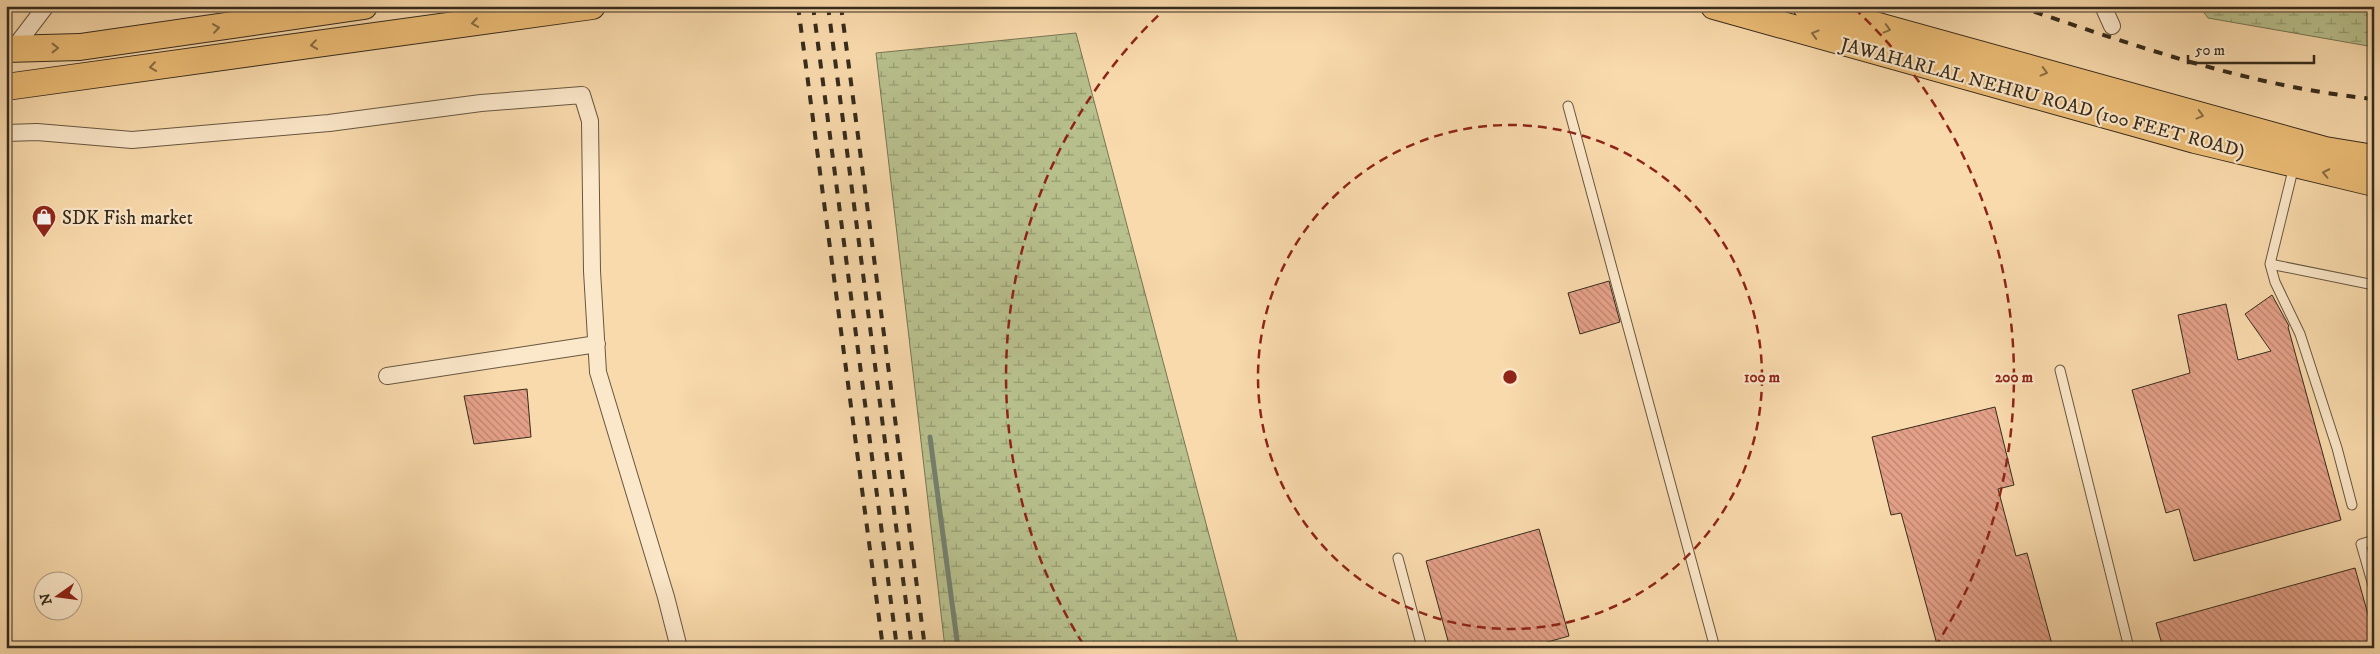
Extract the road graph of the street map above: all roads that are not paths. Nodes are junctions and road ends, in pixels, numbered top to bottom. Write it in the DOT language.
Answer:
graph roads {
  1 [pos="46,6"];
  2 [pos="364,6"];
  3 [pos="592,6"];
  4 [pos="1714,6"];
  5 [pos="1806,6"];
  6 [pos="2103,6"];
  7 [pos="2112,26"];
  8 [pos="10,48"];
  9 [pos="6,87"];
  10 [pos="1568,106"];
  11 [pos="6,133"];
  12 [pos="2374,158"];
  13 [pos="2294,165"];
  14 [pos="2374,183"];
  15 [pos="2270,264"];
  16 [pos="2374,285"];
  17 [pos="596,344"];
  18 [pos="2060,370"];
  19 [pos="387,376"];
  20 [pos="2352,505"];
  21 [pos="2374,540"];
  22 [pos="1398,558"];
  23 [pos="2374,589"];
  24 [pos="679,648"];
  25 [pos="1422,648"];
  26 [pos="1715,648"];
  27 [pos="2129,648"];
  1 -- 8 [label="street"];
  8 -- 2 [label="main road, one-way"];
  3 -- 9 [label="main road, one-way"];
  13 -- 4 [label="main road, JAWAHARLAL NEHRU ROAD (100 FEET ROAD), one-way"];
  5 -- 12 [label="main road, JAWAHARLAL NEHRU ROAD (100 FEET ROAD), one-way"];
  6 -- 7 [label="street"];
  10 -- 26 [label="lane"];
  11 -- 17 [label="street"];
  14 -- 13 [label="main road, JAWAHARLAL NEHRU ROAD (100 FEET ROAD), one-way"];
  13 -- 15 [label="lane"];
  15 -- 16 [label="lane"];
  15 -- 20 [label="lane"];
  17 -- 19 [label="street"];
  17 -- 24 [label="street"];
  18 -- 27 [label="lane"];
  21 -- 23 [label="lane"];
  22 -- 25 [label="lane"];
}
